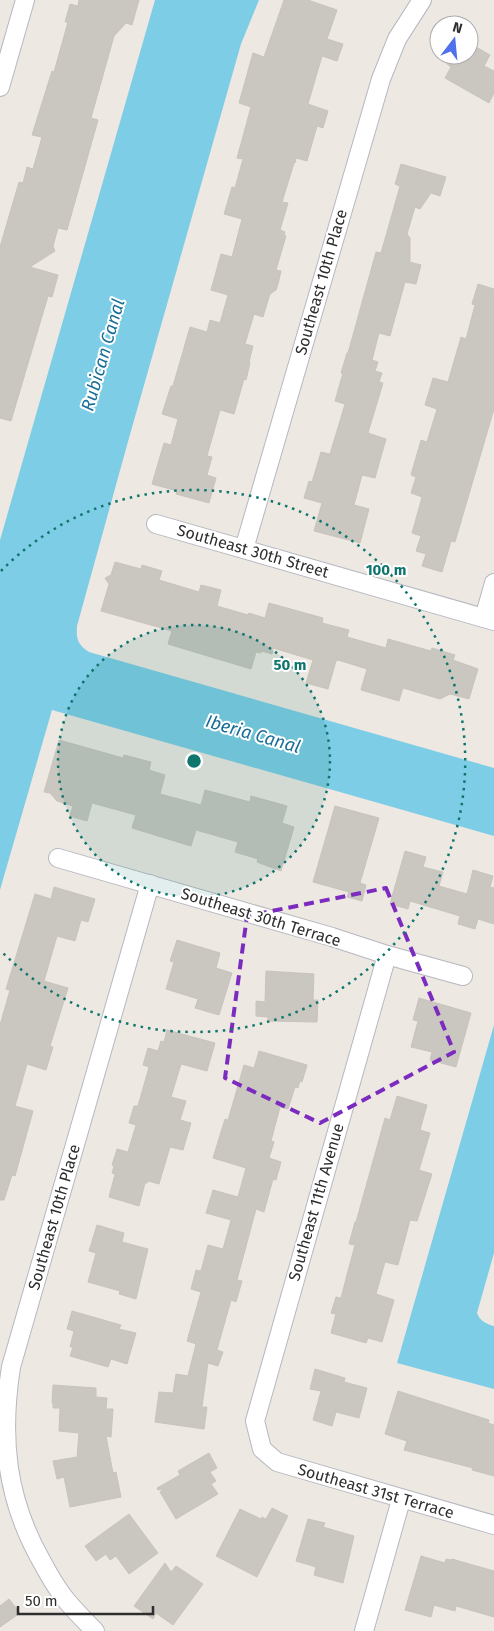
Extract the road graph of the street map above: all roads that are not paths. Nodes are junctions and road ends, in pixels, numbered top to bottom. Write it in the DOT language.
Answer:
graph roads {
  1 [pos="25,0"];
  2 [pos="422,0"];
  3 [pos="0,87"];
  4 [pos="156,524"];
  5 [pos="244,549"];
  6 [pos="494,583"];
  7 [pos="489,619"];
  8 [pos="58,858"];
  9 [pos="150,884"];
  10 [pos="387,955"];
  11 [pos="463,976"];
  12 [pos="262,1449"];
  13 [pos="401,1500"];
  14 [pos="494,1526"];
  15 [pos="95,1631"];
  16 [pos="364,1631"];
  1 -- 3 [label="street"];
  2 -- 5 [label="street, Southeast 10th Place"];
  4 -- 5 [label="street, Southeast 30th Street"];
  5 -- 7 [label="street, Southeast 30th Street"];
  6 -- 7 [label="street"];
  8 -- 9 [label="street, Southeast 30th Terrace"];
  9 -- 10 [label="street, Southeast 30th Terrace"];
  9 -- 15 [label="street, Southeast 10th Place"];
  10 -- 11 [label="street, Southeast 30th Terrace"];
  10 -- 12 [label="street, Southeast 11th Avenue"];
  12 -- 13 [label="street, Southeast 31st Terrace"];
  13 -- 14 [label="street, Southeast 31st Terrace"];
  13 -- 16 [label="street"];
}
